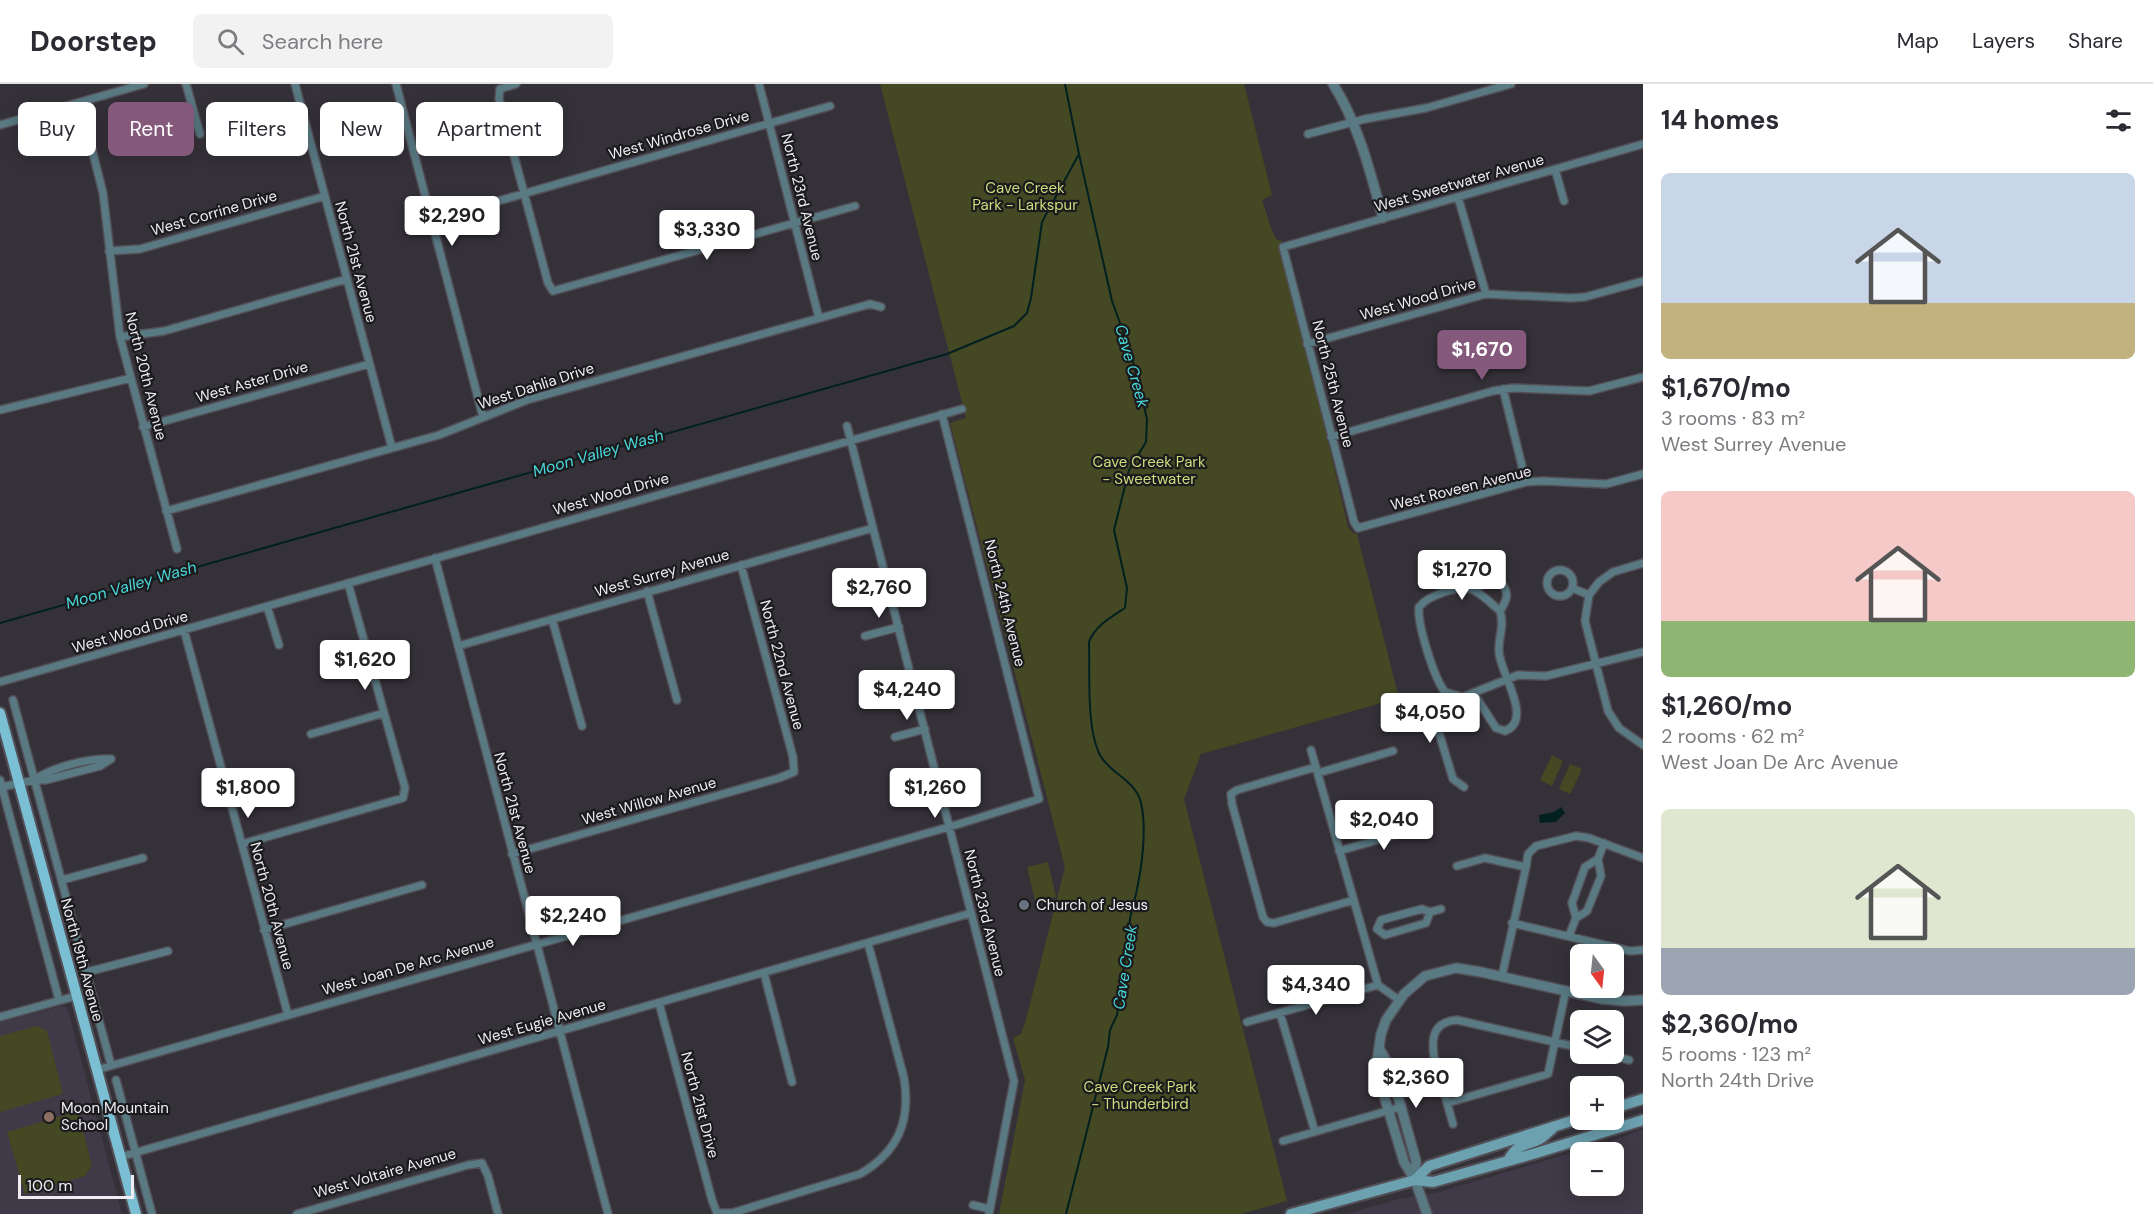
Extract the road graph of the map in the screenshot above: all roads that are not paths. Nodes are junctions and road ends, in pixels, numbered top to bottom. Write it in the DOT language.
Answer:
graph roads {
  1 [pos="144,84"];
  2 [pos="186,84"];
  3 [pos="295,84"];
  4 [pos="396,84"];
  5 [pos="516,84"];
  6 [pos="759,84"];
  7 [pos="1333,84"];
  8 [pos="1511,84"];
  9 [pos="80,102"];
  10 [pos="830,106"];
  11 [pos="18,120"];
  12 [pos="1354,122"];
  13 [pos="769,123"];
  14 [pos="0,125"];
  15 [pos="200,134"];
  16 [pos="1308,134"];
  17 [pos="1643,144"];
  18 [pos="94,156"];
  19 [pos="1555,169"];
  20 [pos="525,193"];
  21 [pos="325,196"];
  22 [pos="1458,197"];
  23 [pos="1564,201"];
  24 [pos="855,206"];
  25 [pos="1383,218"];
  26 [pos="432,220"];
  27 [pos="795,223"];
  28 [pos="1283,247"];
  29 [pos="109,251"];
  30 [pos="346,279"];
  31 [pos="1643,281"];
  32 [pos="1486,294"];
  33 [pos="881,307"];
  34 [pos="819,318"];
  35 [pos="120,337"];
  36 [pos="1307,344"];
  37 [pos="369,364"];
  38 [pos="1643,377"];
  39 [pos="131,378"];
  40 [pos="1503,389"];
  41 [pos="962,409"];
  42 [pos="0,410"];
  43 [pos="942,414"];
  44 [pos="483,417"];
  45 [pos="848,426"];
  46 [pos="143,427"];
  47 [pos="1331,437"];
  48 [pos="851,439"];
  49 [pos="392,448"];
  50 [pos="1643,474"];
  51 [pos="1526,482"];
  52 [pos="166,512"];
  53 [pos="873,528"];
  54 [pos="1358,528"];
  55 [pos="177,549"];
  56 [pos="435,558"];
  57 [pos="1643,562"];
  58 [pos="741,565"];
  59 [pos="348,583"];
  60 [pos="1572,588"];
  61 [pos="647,591"];
  62 [pos="1476,591"];
  63 [pos="1589,595"];
  64 [pos="267,606"];
  65 [pos="1500,610"];
  66 [pos="552,619"];
  67 [pos="898,627"];
  68 [pos="184,630"];
  69 [pos="866,636"];
  70 [pos="279,645"];
  71 [pos="458,646"];
  72 [pos="1643,652"];
  73 [pos="1595,663"];
  74 [pos="1508,680"];
  75 [pos="0,682"];
  76 [pos="1445,693"];
  77 [pos="1474,693"];
  78 [pos="13,700"];
  79 [pos="677,700"];
  80 [pos="0,713"];
  81 [pos="384,713"];
  82 [pos="582,726"];
  83 [pos="925,729"];
  84 [pos="312,734"];
  85 [pos="895,737"];
  86 [pos="1643,746"];
  87 [pos="1311,750"];
  88 [pos="1393,751"];
  89 [pos="1317,770"];
  90 [pos="794,772"];
  91 [pos="34,780"];
  92 [pos="1,783"];
  93 [pos="20,783"];
  94 [pos="1464,787"];
  95 [pos="1040,799"];
  96 [pos="950,826"];
  97 [pos="1422,828"];
  98 [pos="1604,843"];
  99 [pos="242,844"];
  100 [pos="1340,851"];
  101 [pos="512,854"];
  102 [pos="144,858"];
  103 [pos="1643,858"];
  104 [pos="1598,859"];
  105 [pos="1457,866"];
  106 [pos="1526,867"];
  107 [pos="62,880"];
  108 [pos="422,885"];
  109 [pos="1354,900"];
  110 [pos="1441,909"];
  111 [pos="1430,912"];
  112 [pos="971,913"];
  113 [pos="1576,918"];
  114 [pos="1512,923"];
  115 [pos="1377,929"];
  116 [pos="264,930"];
  117 [pos="1363,933"];
  118 [pos="1569,936"];
  119 [pos="868,943"];
  120 [pos="537,944"];
  121 [pos="168,951"];
  122 [pos="1642,951"];
  123 [pos="87,972"];
  124 [pos="764,973"];
  125 [pos="1502,976"];
  126 [pos="1378,985"];
  127 [pos="1566,990"];
  128 [pos="76,996"];
  129 [pos="60,1000"];
  130 [pos="1399,1000"];
  131 [pos="1643,1000"];
  132 [pos="659,1003"];
  133 [pos="1280,1013"];
  134 [pos="288,1015"];
  135 [pos="0,1017"];
  136 [pos="1247,1022"];
  137 [pos="560,1031"];
  138 [pos="1555,1042"];
  139 [pos="1570,1045"];
  140 [pos="1379,1048"];
  141 [pos="1624,1059"];
  142 [pos="1629,1060"];
  143 [pos="111,1065"];
  144 [pos="96,1070"];
  145 [pos="116,1080"];
  146 [pos="792,1082"];
  147 [pos="1643,1099"];
  148 [pos="1447,1103"];
  149 [pos="1624,1105"];
  150 [pos="1401,1107"];
  151 [pos="1388,1111"];
  152 [pos="1643,1120"];
  153 [pos="1570,1121"];
  154 [pos="1453,1124"];
  155 [pos="1555,1126"];
  156 [pos="1315,1132"];
  157 [pos="1283,1141"];
  158 [pos="135,1153"];
  159 [pos="120,1157"];
  160 [pos="1508,1161"];
  161 [pos="1415,1180"];
  162 [pos="973,1205"];
  163 [pos="989,1211"];
  164 [pos="717,1213"];
  165 [pos="136,1214"];
  166 [pos="152,1214"];
  167 [pos="297,1214"];
  168 [pos="498,1214"];
  169 [pos="608,1214"];
  170 [pos="1291,1214"];
  171 [pos="1427,1214"];
  1 -- 9 [label="street"];
  2 -- 15 [label="street"];
  3 -- 21 [label="street, North 21st Avenue"];
  4 -- 26 [label="street"];
  5 -- 20 [label="street"];
  6 -- 13 [label="street, North 23rd Avenue"];
  7 -- 12 [label="street"];
  8 -- 12 [label="street"];
  10 -- 13 [label="street, West Windrose Drive"];
  11 -- 14 [label="street"];
  12 -- 16 [label="street"];
  12 -- 25 [label="street"];
  13 -- 20 [label="street, West Windrose Drive"];
  13 -- 27 [label="street, North 23rd Avenue"];
  17 -- 19 [label="street, West Sweetwater Avenue"];
  18 -- 29 [label="street, North 20th Avenue"];
  19 -- 22 [label="street, West Sweetwater Avenue"];
  19 -- 23 [label="street"];
  20 -- 26 [label="street, West Windrose Drive"];
  20 -- 27 [label="street"];
  21 -- 29 [label="street, West Corrine Drive"];
  21 -- 30 [label="street, North 21st Avenue"];
  22 -- 25 [label="street, West Sweetwater Avenue"];
  22 -- 32 [label="street"];
  24 -- 27 [label="street"];
  25 -- 28 [label="street, West Sweetwater Avenue"];
  26 -- 44 [label="street"];
  27 -- 34 [label="street, North 23rd Avenue"];
  28 -- 36 [label="street, North 25th Avenue"];
  29 -- 35 [label="street, North 20th Avenue"];
  30 -- 35 [label="street"];
  30 -- 37 [label="street, North 21st Avenue"];
  31 -- 32 [label="street, West Wood Drive"];
  32 -- 36 [label="street, West Wood Drive"];
  33 -- 34 [label="street, West Dahlia Drive"];
  34 -- 44 [label="street, West Dahlia Drive"];
  35 -- 39 [label="street, North 20th Avenue"];
  36 -- 47 [label="street, North 25th Avenue"];
  37 -- 46 [label="street, West Aster Drive"];
  37 -- 49 [label="street, North 21st Avenue"];
  38 -- 40 [label="street"];
  39 -- 42 [label="street"];
  39 -- 46 [label="street, North 20th Avenue"];
  40 -- 47 [label="street"];
  40 -- 51 [label="street"];
  41 -- 43 [label="street, West Wood Drive"];
  43 -- 48 [label="street, West Wood Drive"];
  43 -- 95 [label="street, North 24th Avenue"];
  44 -- 49 [label="street, West Dahlia Drive"];
  45 -- 48 [label="street, North 23rd Avenue"];
  46 -- 52 [label="street, North 20th Avenue"];
  47 -- 54 [label="street, North 25th Avenue"];
  48 -- 53 [label="street, North 23rd Avenue"];
  48 -- 56 [label="street, West Wood Drive"];
  49 -- 52 [label="street, West Dahlia Drive"];
  50 -- 51 [label="street, West Roveen Avenue"];
  51 -- 54 [label="street, West Roveen Avenue"];
  52 -- 55 [label="street, North 20th Avenue"];
  53 -- 58 [label="street, West Surrey Avenue"];
  53 -- 67 [label="street, North 23rd Avenue"];
  56 -- 59 [label="street, West Wood Drive"];
  56 -- 71 [label="street, North 21st Avenue"];
  57 -- 63 [label="street"];
  58 -- 61 [label="street, West Surrey Avenue"];
  58 -- 90 [label="street, North 22nd Avenue"];
  59 -- 64 [label="street, West Wood Drive"];
  59 -- 81 [label="street"];
  60 -- 63 [label="street"];
  61 -- 66 [label="street, West Surrey Avenue"];
  61 -- 79 [label="street"];
  62 -- 65 [label="street"];
  62 -- 65 [label="street"];
  62 -- 76 [label="street"];
  63 -- 73 [label="street"];
  64 -- 68 [label="street, West Wood Drive"];
  64 -- 70 [label="street"];
  65 -- 74 [label="street"];
  66 -- 71 [label="street, West Surrey Avenue"];
  66 -- 82 [label="street"];
  67 -- 69 [label="street"];
  67 -- 83 [label="street, North 23rd Avenue"];
  68 -- 75 [label="street, West Wood Drive"];
  68 -- 99 [label="street, North 20th Avenue"];
  71 -- 101 [label="street, North 21st Avenue"];
  72 -- 73 [label="street"];
  73 -- 74 [label="street"];
  73 -- 86 [label="street"];
  74 -- 77 [label="street"];
  74 -- 77 [label="street"];
  76 -- 77 [label="street"];
  76 -- 94 [label="street"];
  78 -- 91 [label="street, North 19th Avenue"];
  80 -- 93 [label="main road, North 19th Avenue"];
  81 -- 84 [label="street"];
  81 -- 99 [label="street"];
  83 -- 85 [label="street"];
  83 -- 96 [label="street, North 23rd Avenue"];
  87 -- 89 [label="street"];
  88 -- 89 [label="street"];
  89 -- 100 [label="street"];
  89 -- 109 [label="street"];
  90 -- 101 [label="street, West Willow Avenue"];
  91 -- 91 [label="street"];
  91 -- 93 [label="street"];
  91 -- 107 [label="street, North 19th Avenue"];
  92 -- 93 [label="street"];
  92 -- 129 [label="street"];
  93 -- 128 [label="main road, North 19th Avenue"];
  95 -- 96 [label="street, West Joan De Arc Avenue"];
  96 -- 112 [label="street, North 23rd Avenue"];
  96 -- 120 [label="street, West Joan De Arc Avenue"];
  97 -- 100 [label="street"];
  98 -- 103 [label="street"];
  98 -- 104 [label="street"];
  98 -- 106 [label="street"];
  99 -- 116 [label="street, North 20th Avenue"];
  100 -- 109 [label="street"];
  101 -- 120 [label="street, North 21st Avenue"];
  102 -- 107 [label="street"];
  104 -- 113 [label="street"];
  104 -- 113 [label="street"];
  105 -- 106 [label="street"];
  106 -- 114 [label="street"];
  107 -- 123 [label="street, North 19th Avenue"];
  108 -- 116 [label="street"];
  109 -- 117 [label="street"];
  110 -- 111 [label="street"];
  111 -- 115 [label="street"];
  111 -- 115 [label="street"];
  112 -- 119 [label="street, West Eugie Avenue"];
  112 -- 163 [label="street, North 23rd Avenue"];
  113 -- 118 [label="street"];
  114 -- 118 [label="street"];
  114 -- 125 [label="street"];
  115 -- 117 [label="street"];
  116 -- 134 [label="street, North 20th Avenue"];
  117 -- 126 [label="street"];
  118 -- 122 [label="street"];
  119 -- 124 [label="street, West Eugie Avenue"];
  119 -- 164 [label="street"];
  120 -- 134 [label="street, West Joan De Arc Avenue"];
  120 -- 137 [label="street, North 21st Avenue"];
  121 -- 123 [label="street"];
  123 -- 143 [label="street, North 19th Avenue"];
  124 -- 132 [label="street, West Eugie Avenue"];
  124 -- 146 [label="street"];
  125 -- 127 [label="street"];
  125 -- 130 [label="street"];
  126 -- 130 [label="street"];
  126 -- 133 [label="street"];
  127 -- 131 [label="street"];
  127 -- 138 [label="street"];
  128 -- 129 [label="street"];
  128 -- 144 [label="main road, North 19th Avenue"];
  129 -- 135 [label="street"];
  130 -- 140 [label="street"];
  132 -- 137 [label="street, West Eugie Avenue"];
  132 -- 164 [label="street, North 21st Drive"];
  133 -- 136 [label="street"];
  133 -- 156 [label="street"];
  134 -- 143 [label="street, West Joan De Arc Avenue"];
  137 -- 158 [label="street, West Eugie Avenue"];
  137 -- 169 [label="street, North 21st Avenue"];
  138 -- 139 [label="street"];
  138 -- 148 [label="street"];
  138 -- 148 [label="street"];
  140 -- 150 [label="street"];
  140 -- 151 [label="street"];
  141 -- 142 [label="street"];
  143 -- 144 [label="street, West Joan De Arc Avenue"];
  144 -- 159 [label="main road, North 19th Avenue"];
  145 -- 158 [label="street"];
  147 -- 149 [label="main road"];
  148 -- 154 [label="street"];
  150 -- 151 [label="street"];
  150 -- 161 [label="street"];
  151 -- 156 [label="street"];
  151 -- 161 [label="street"];
  152 -- 160 [label="main road"];
  153 -- 155 [label="main road"];
  155 -- 160 [label="main road"];
  155 -- 161 [label="main road"];
  156 -- 157 [label="street"];
  158 -- 159 [label="street, West Eugie Avenue"];
  158 -- 166 [label="street"];
  159 -- 165 [label="main road, North 19th Avenue"];
  160 -- 161 [label="main road"];
  161 -- 170 [label="main road"];
  161 -- 171 [label="street"];
  162 -- 163 [label="street, North 23rd Avenue"];
  167 -- 168 [label="street, West Voltaire Avenue"];
}
